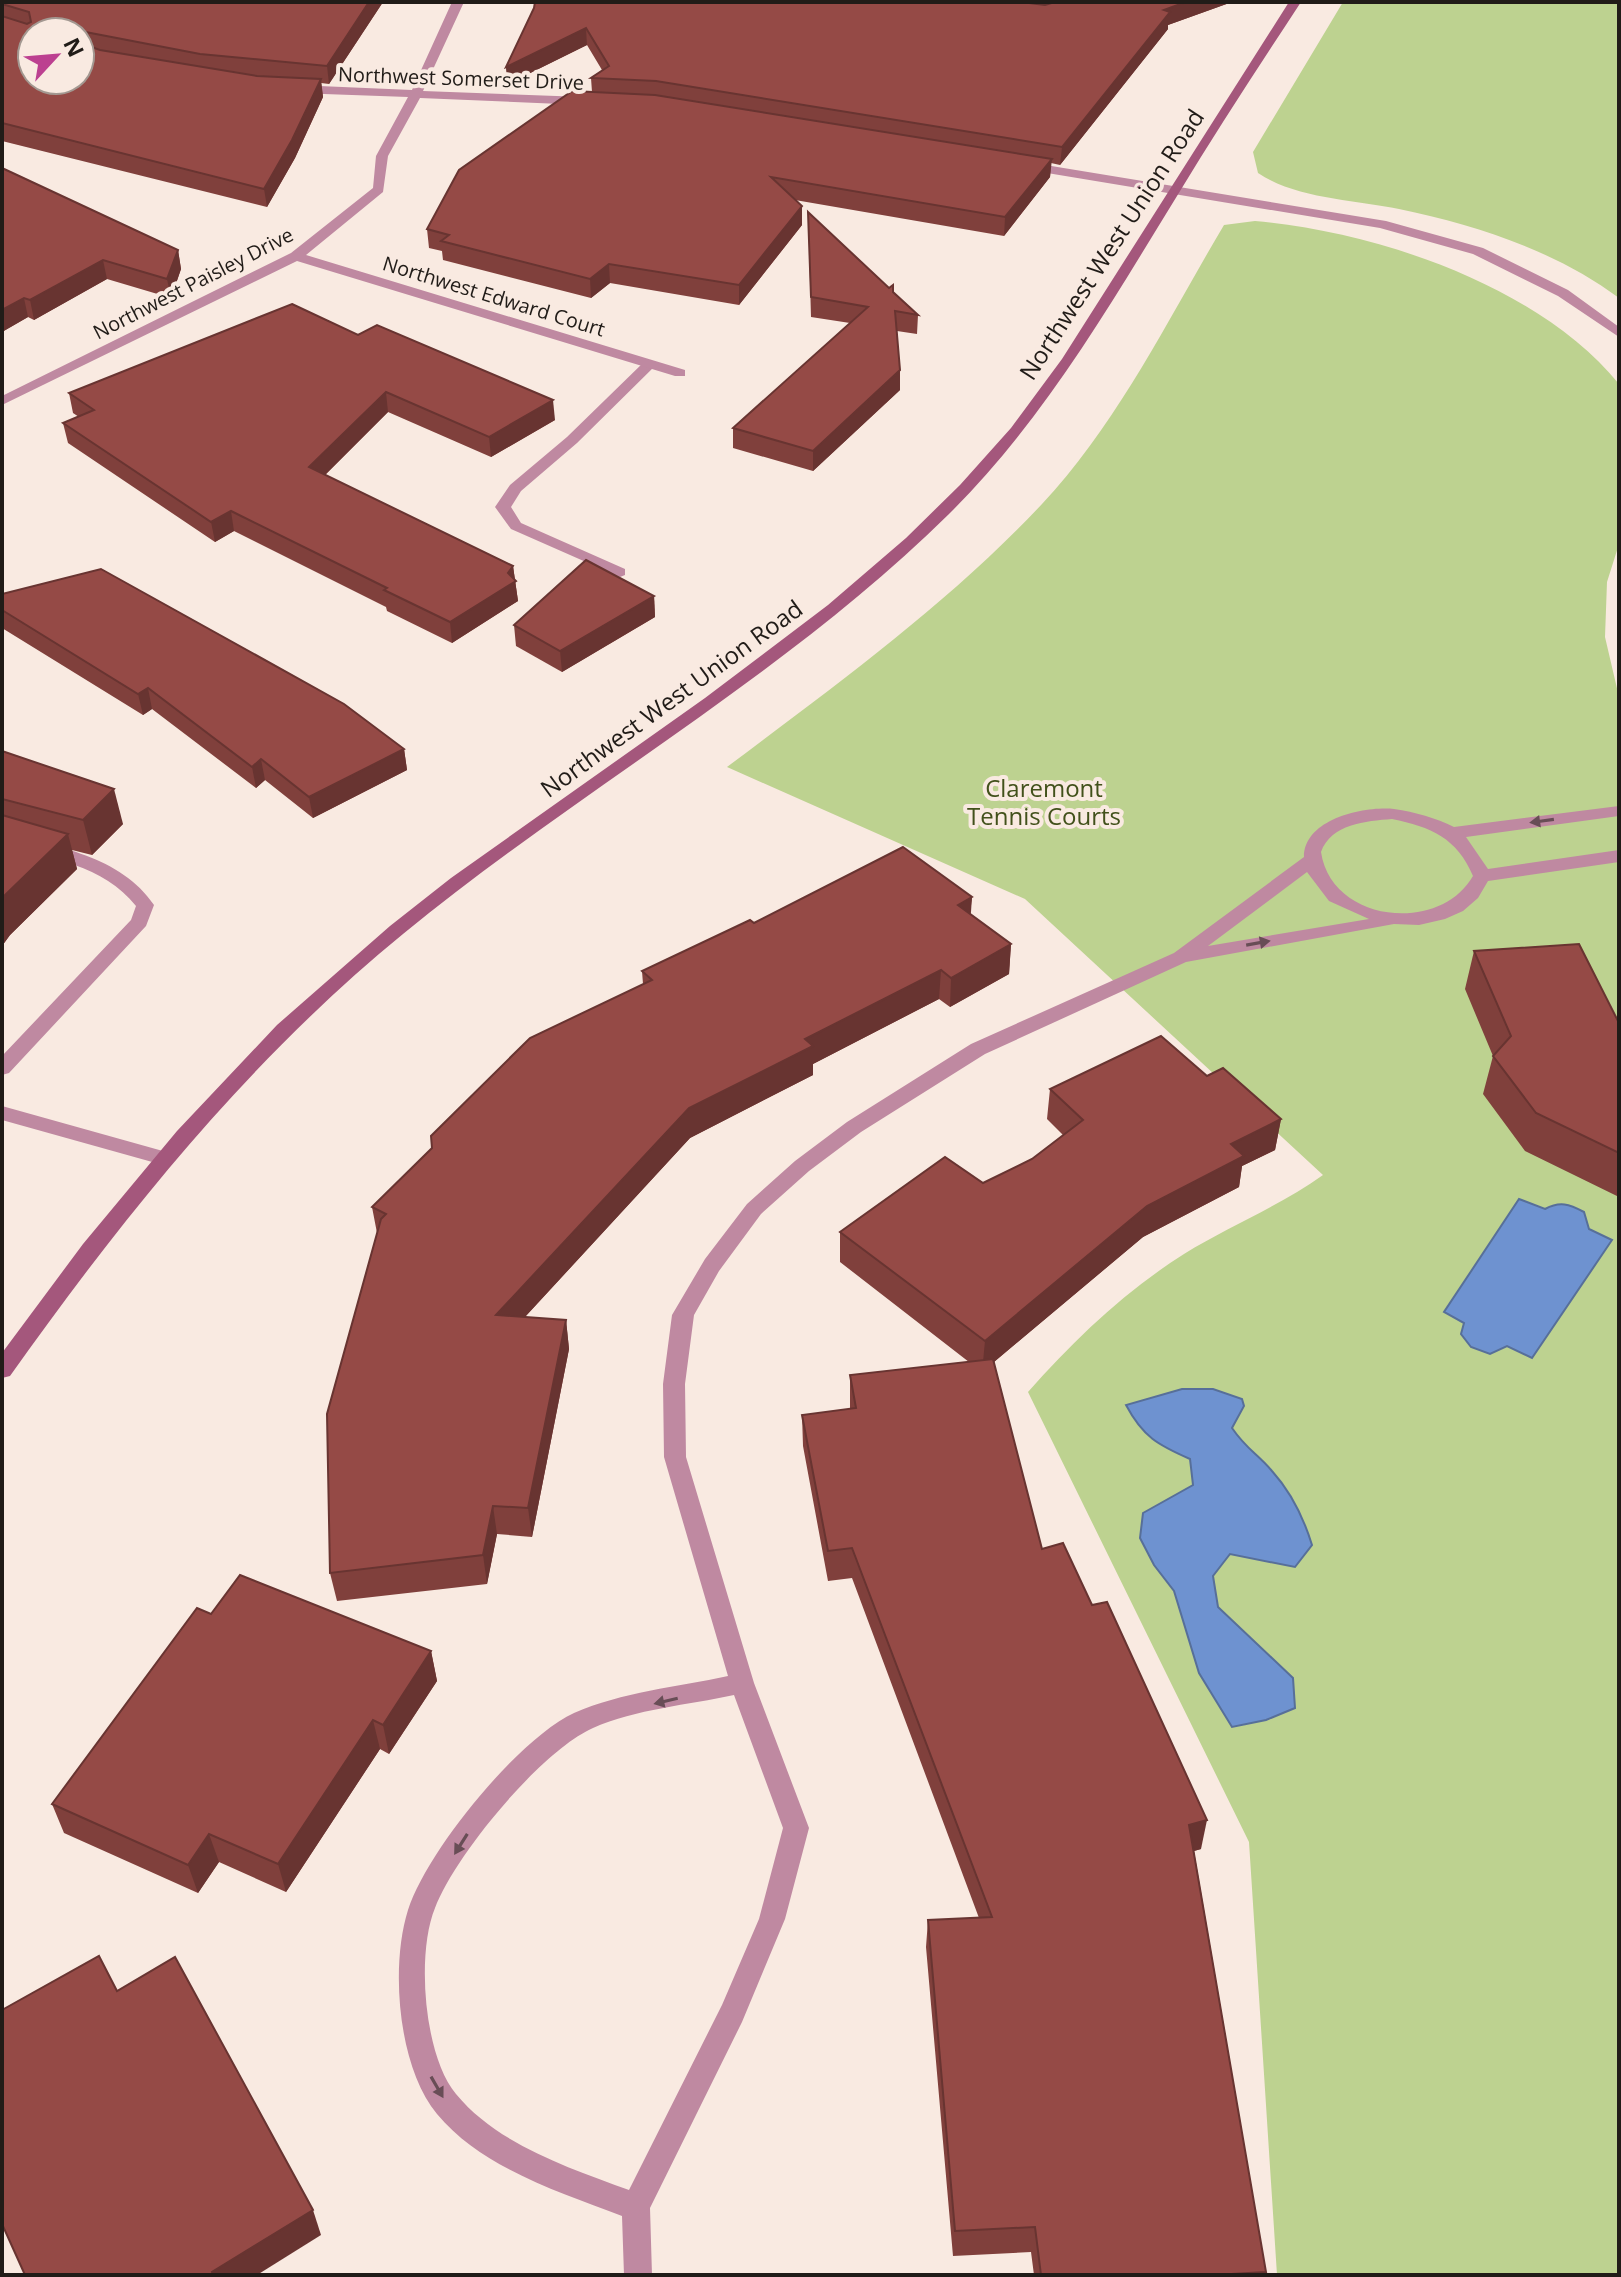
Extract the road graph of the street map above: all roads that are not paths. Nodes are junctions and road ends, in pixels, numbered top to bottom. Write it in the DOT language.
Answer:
graph roads {
  1 [pos="458,2"];
  2 [pos="1295,2"];
  3 [pos="275,88"];
  4 [pos="412,96"];
  5 [pos="604,101"];
  6 [pos="1020,165"];
  7 [pos="1174,190"];
  8 [pos="296,256"];
  9 [pos="1619,333"];
  10 [pos="650,364"];
  11 [pos="680,373"];
  12 [pos="2,401"];
  13 [pos="620,572"];
  14 [pos="1619,811"];
  15 [pos="1452,833"];
  16 [pos="2,838"];
  17 [pos="1619,856"];
  18 [pos="1312,859"];
  19 [pos="1482,876"];
  20 [pos="1400,920"];
  21 [pos="1181,957"];
  22 [pos="2,1068"];
  23 [pos="2,1113"];
  24 [pos="163,1158"];
  25 [pos="2,1370"];
  26 [pos="742,1683"];
  27 [pos="636,2207"];
  28 [pos="638,2275"];
  1 -- 4 [label="street, Northwest Paisley Drive"];
  2 -- 7 [label="main road, Northwest West Union Road"];
  3 -- 4 [label="street, Northwest Somerset Drive"];
  4 -- 5 [label="street, Northwest Somerset Drive"];
  4 -- 8 [label="street, Northwest Paisley Drive"];
  6 -- 7 [label="street"];
  7 -- 9 [label="street"];
  7 -- 24 [label="main road, Northwest West Union Road"];
  8 -- 10 [label="street, Northwest Edward Court"];
  8 -- 12 [label="street, Northwest Paisley Drive"];
  10 -- 11 [label="street, Northwest Edward Court"];
  10 -- 13 [label="street"];
  14 -- 15 [label="street, one-way"];
  15 -- 18 [label="street"];
  15 -- 19 [label="street"];
  16 -- 22 [label="street"];
  17 -- 19 [label="street"];
  18 -- 20 [label="street"];
  18 -- 21 [label="street"];
  19 -- 20 [label="street"];
  21 -- 20 [label="street, one-way"];
  21 -- 26 [label="street"];
  23 -- 24 [label="street"];
  24 -- 25 [label="main road, Northwest West Union Road"];
  26 -- 27 [label="street"];
  26 -- 27 [label="street, one-way"];
  27 -- 28 [label="street"];
}
